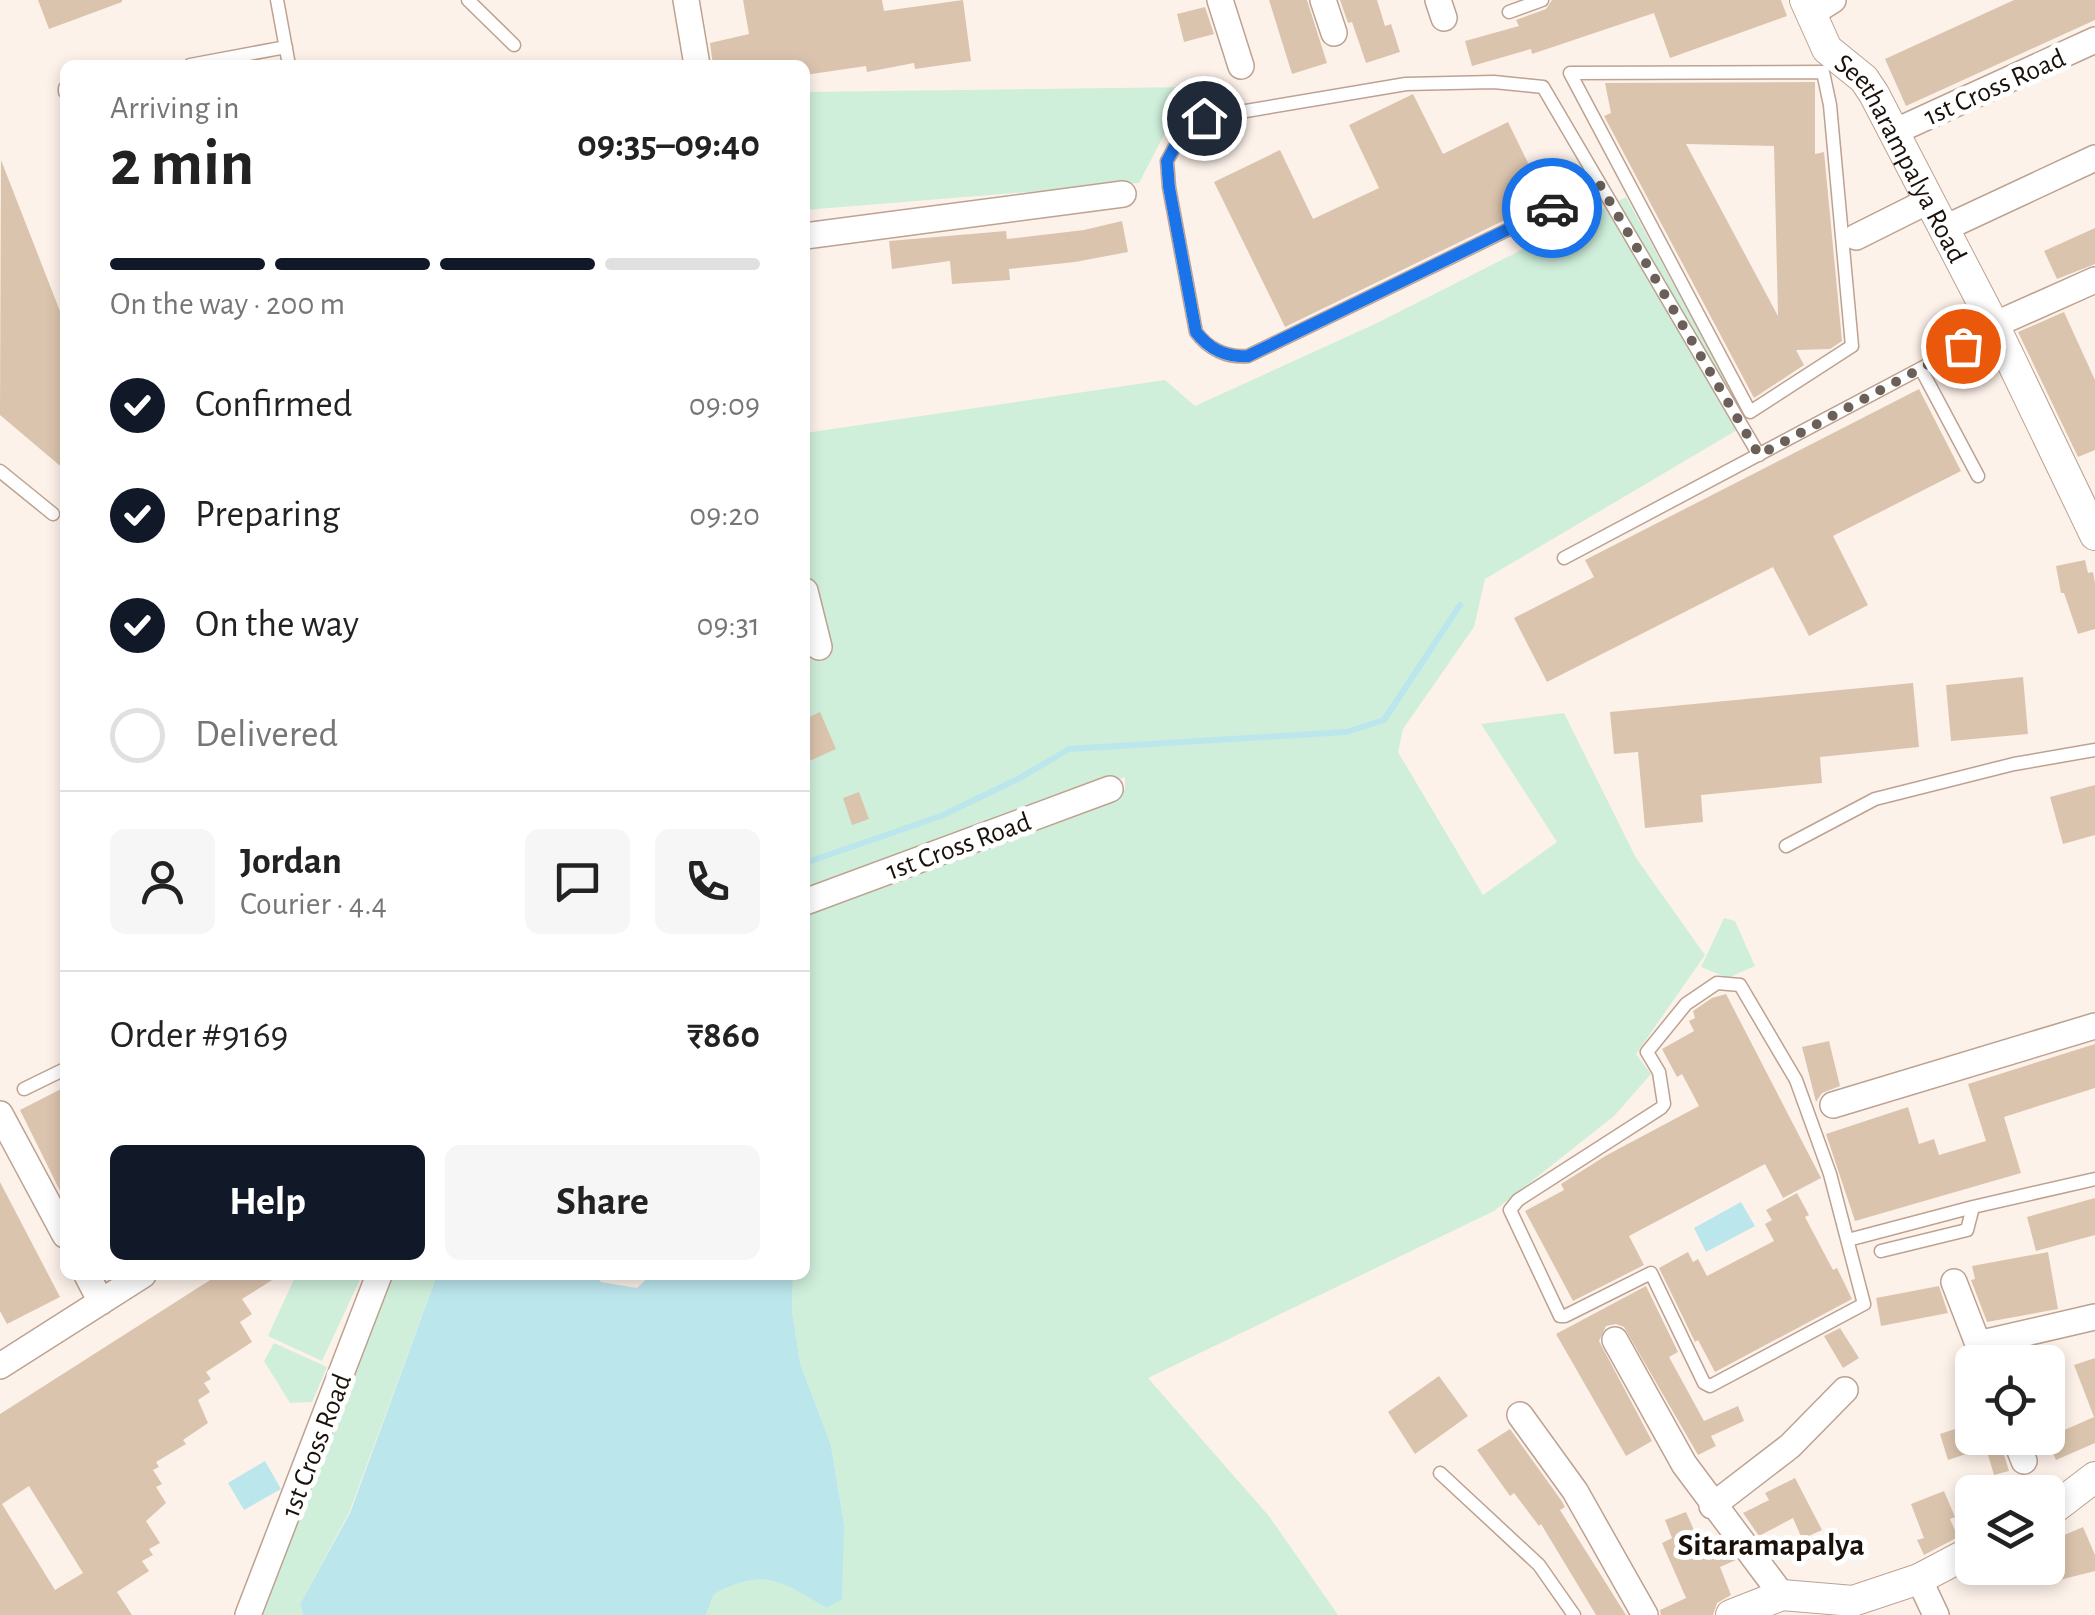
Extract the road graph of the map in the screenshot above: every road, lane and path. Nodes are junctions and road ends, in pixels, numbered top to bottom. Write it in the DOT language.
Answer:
graph roads {
  1 [pos="277,0"];
  2 [pos="468,0"];
  3 [pos="686,0"];
  4 [pos="1220,0"];
  5 [pos="1324,0"];
  6 [pos="1542,0"];
  7 [pos="1816,5"];
  8 [pos="1510,12"];
  9 [pos="1334,33"];
  10 [pos="2095,40"];
  11 [pos="514,45"];
  12 [pos="286,47"];
  13 [pos="217,60"];
  14 [pos="288,60"];
  15 [pos="696,60"];
  16 [pos="1839,61"];
  17 [pos="1241,66"];
  18 [pos="1830,105"];
  19 [pos="1894,132"];
  20 [pos="2095,158"];
  21 [pos="1600,185"];
  22 [pos="1123,194"];
  23 [pos="1930,200"];
  24 [pos="1945,228"];
  25 [pos="810,235"];
  26 [pos="1856,238"];
  27 [pos="2095,280"];
  28 [pos="1994,325"];
  29 [pos="1921,368"];
  30 [pos="1759,455"];
  31 [pos="0,471"];
  32 [pos="1978,476"];
  33 [pos="53,514"];
  34 [pos="2095,536"];
  35 [pos="1564,558"];
  36 [pos="810,611"];
  37 [pos="819,648"];
  38 [pos="2095,750"];
  39 [pos="1110,789"];
  40 [pos="1786,846"];
  41 [pos="810,900"];
  42 [pos="2095,1026"];
  43 [pos="60,1071"];
  44 [pos="24,1089"];
  45 [pos="1832,1105"];
  46 [pos="0,1114"];
  47 [pos="2095,1179"];
  48 [pos="1973,1207"];
  49 [pos="60,1226"];
  50 [pos="1848,1240"];
  51 [pos="1881,1252"];
  52 [pos="90,1280"];
  53 [pos="136,1280"];
  54 [pos="378,1280"];
  55 [pos="1954,1282"];
  56 [pos="102,1302"];
  57 [pos="2095,1318"];
  58 [pos="1615,1340"];
  59 [pos="1978,1345"];
  60 [pos="2010,1345"];
  61 [pos="0,1366"];
  62 [pos="1845,1390"];
  63 [pos="1520,1415"];
  64 [pos="1440,1473"];
  65 [pos="2093,1485"];
  66 [pos="2065,1502"];
  67 [pos="1712,1506"];
  68 [pos="1955,1560"];
  69 [pos="1919,1578"];
  70 [pos="1782,1594"];
  71 [pos="1825,1606"];
  72 [pos="1736,1614"];
  73 [pos="248,1615"];
  74 [pos="1574,1615"];
  75 [pos="1645,1615"];
  76 [pos="1936,1615"];
  1 -- 12 [label="lane"];
  2 -- 11 [label="lane"];
  3 -- 15 [label="street"];
  4 -- 17 [label="street"];
  5 -- 9 [label="street"];
  6 -- 8 [label="lane"];
  7 -- 16 [label="street, Seetharampalya Road"];
  10 -- 19 [label="street, 1st Cross Road"];
  12 -- 13 [label="lane"];
  12 -- 14 [label="lane"];
  16 -- 18 [label="lane"];
  16 -- 19 [label="street, Seetharampalya Road"];
  18 -- 18 [label="lane"];
  19 -- 23 [label="street, Seetharampalya Road"];
  20 -- 24 [label="street"];
  21 -- 21 [label="lane"];
  21 -- 30 [label="lane"];
  22 -- 25 [label="street"];
  23 -- 24 [label="street, Seetharampalya Road"];
  23 -- 26 [label="street"];
  24 -- 28 [label="street, Seetharampalya Road"];
  27 -- 28 [label="street"];
  28 -- 29 [label="lane"];
  28 -- 34 [label="street, Seetharampalya Road"];
  29 -- 30 [label="lane"];
  29 -- 32 [label="lane"];
  30 -- 35 [label="lane"];
  31 -- 33 [label="lane"];
  36 -- 37 [label="street"];
  38 -- 40 [label="lane"];
  39 -- 41 [label="street, 1st Cross Road"];
  42 -- 45 [label="street"];
  43 -- 44 [label="lane"];
  46 -- 49 [label="street"];
  47 -- 48 [label="lane"];
  48 -- 50 [label="lane"];
  48 -- 51 [label="lane"];
  50 -- 50 [label="lane"];
  52 -- 56 [label="street"];
  53 -- 56 [label="street"];
  54 -- 73 [label="street, 1st Cross Road"];
  55 -- 59 [label="street"];
  56 -- 61 [label="street"];
  57 -- 60 [label="street"];
  58 -- 67 [label="street"];
  62 -- 67 [label="street"];
  63 -- 75 [label="street"];
  64 -- 74 [label="lane"];
  65 -- 66 [label="street"];
  67 -- 70 [label="street"];
  68 -- 69 [label="street"];
  69 -- 71 [label="street"];
  69 -- 76 [label="street"];
  70 -- 71 [label="street"];
  70 -- 72 [label="street"];
}
